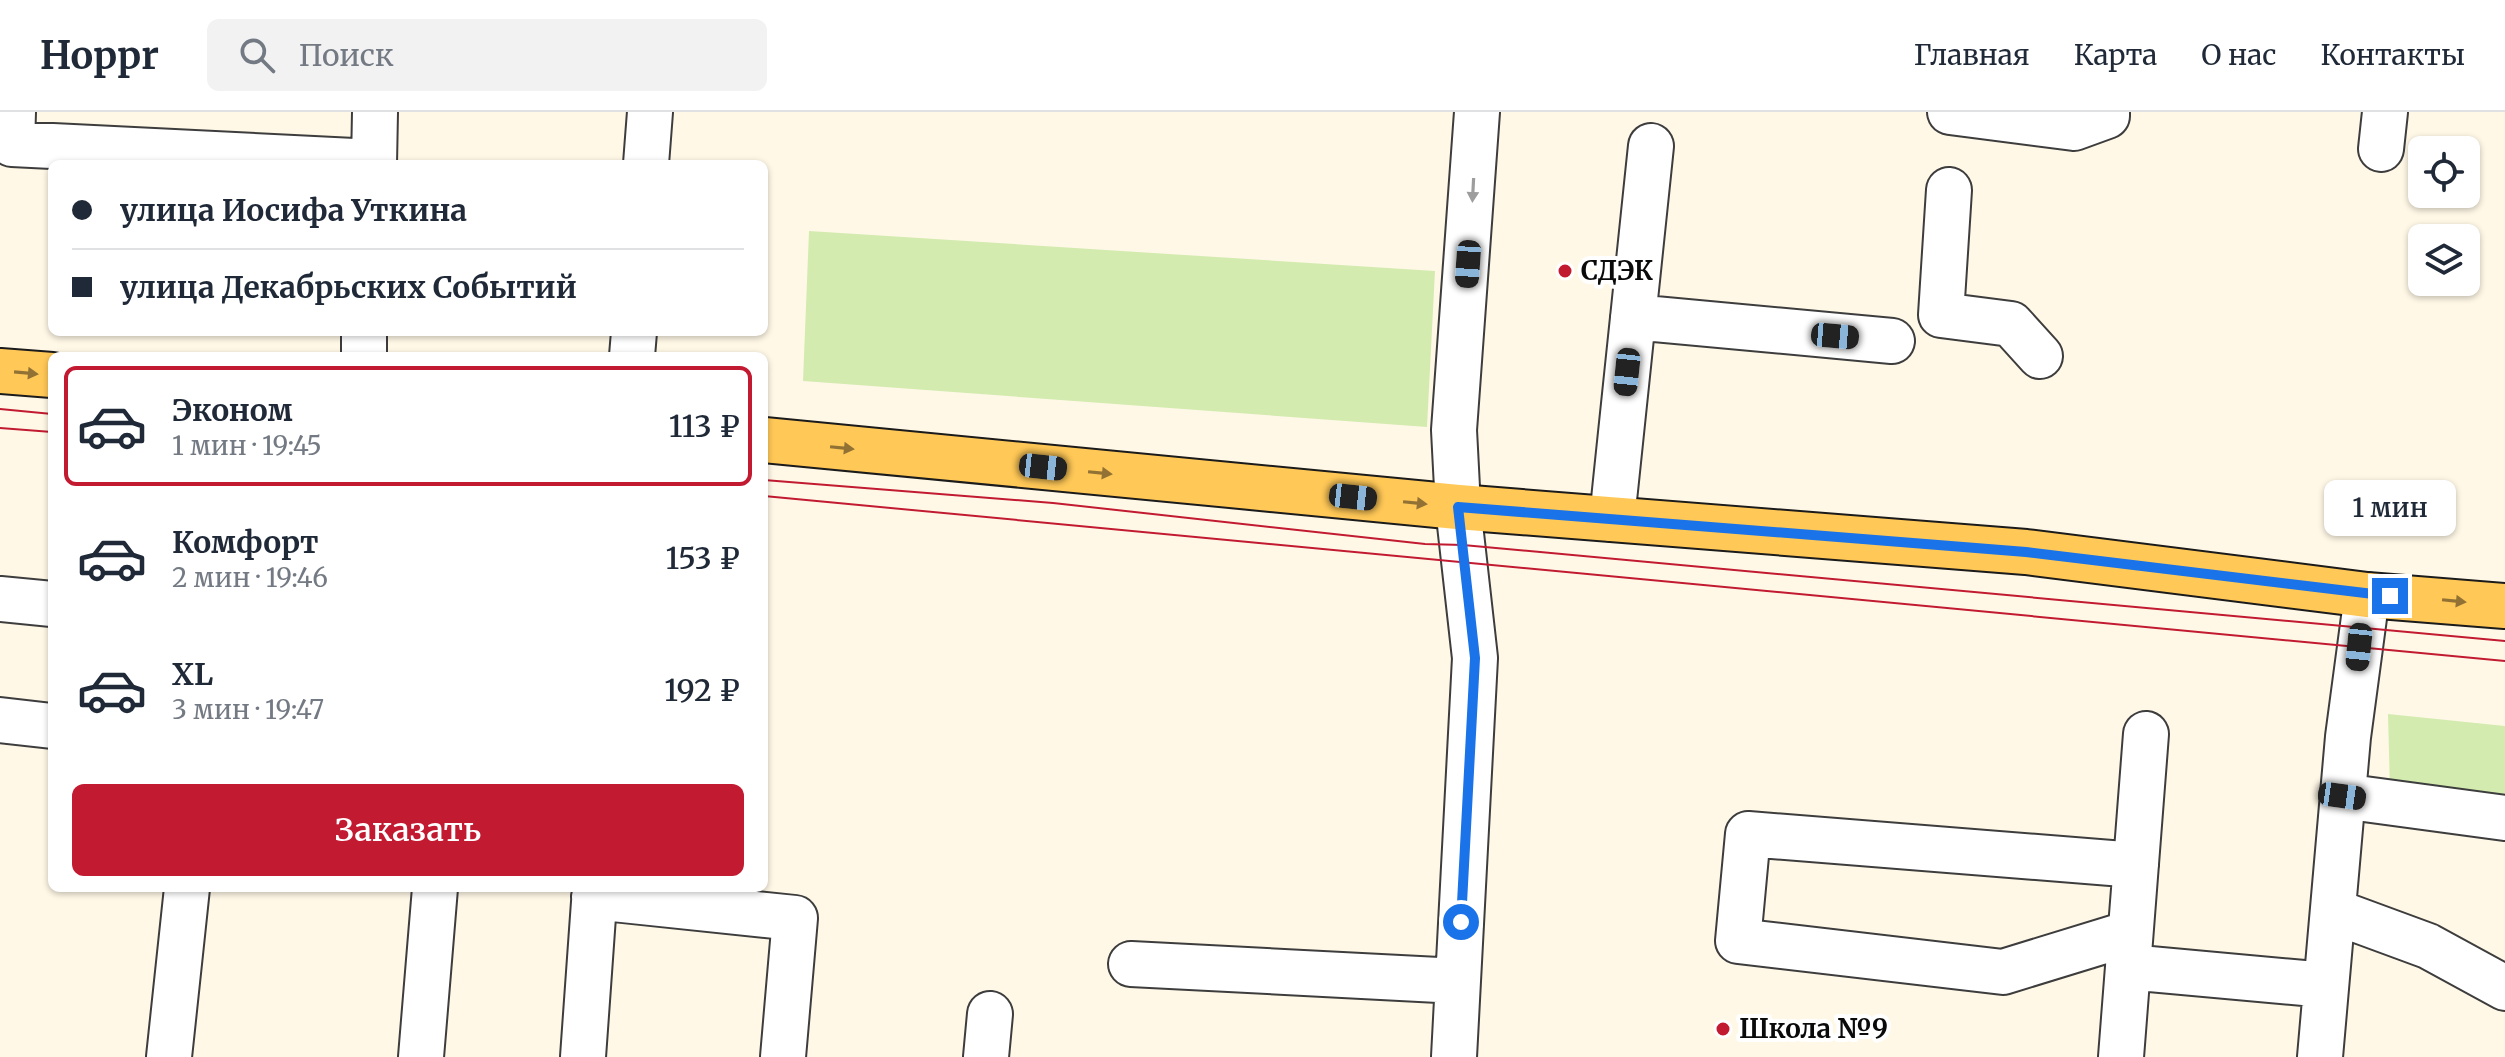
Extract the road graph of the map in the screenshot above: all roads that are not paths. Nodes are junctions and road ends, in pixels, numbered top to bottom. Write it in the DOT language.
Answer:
graph roads {
  1 [pos="13,112"];
  2 [pos="375,112"];
  3 [pos="650,112"];
  4 [pos="1477,112"];
  5 [pos="1950,112"];
  6 [pos="2107,112"];
  7 [pos="1651,146"];
  8 [pos="317,160"];
  9 [pos="374,160"];
  10 [pos="646,160"];
  11 [pos="1949,190"];
  12 [pos="1633,317"];
  13 [pos="1892,341"];
  14 [pos="2040,356"];
  15 [pos="0,371"];
  16 [pos="48,375"];
  17 [pos="768,440"];
  18 [pos="1458,507"];
  19 [pos="1612,519"];
  20 [pos="2367,595"];
  21 [pos="0,599"];
  22 [pos="48,604"];
  23 [pos="2505,606"];
  24 [pos="0,720"];
  25 [pos="48,726"];
  26 [pos="2146,734"];
  27 [pos="2342,796"];
  28 [pos="2505,818"];
  29 [pos="2136,865"];
  30 [pos="187,892"];
  31 [pos="435,892"];
  32 [pos="595,893"];
  33 [pos="2333,911"];
  34 [pos="2129,950"];
  35 [pos="1131,964"];
  36 [pos="1458,981"];
  37 [pos="2326,985"];
  38 [pos="2505,988"];
  39 [pos="990,1014"];
  40 [pos="169,1057"];
  41 [pos="421,1057"];
  42 [pos="583,1057"];
  43 [pos="783,1057"];
  44 [pos="986,1057"];
  45 [pos="1454,1057"];
  46 [pos="2121,1057"];
  47 [pos="2320,1057"];
  1 -- 8 [label="street"];
  2 -- 9 [label="street"];
  3 -- 10 [label="street"];
  4 -- 18 [label="street, one-way"];
  5 -- 6 [label="street"];
  7 -- 12 [label="street"];
  11 -- 14 [label="street"];
  12 -- 13 [label="street"];
  12 -- 19 [label="street"];
  15 -- 16 [label="main road, one-way"];
  17 -- 18 [label="main road, one-way"];
  18 -- 19 [label="main road"];
  18 -- 36 [label="street"];
  19 -- 20 [label="main road"];
  20 -- 23 [label="main road, one-way"];
  20 -- 27 [label="street"];
  21 -- 22 [label="street"];
  24 -- 25 [label="street"];
  26 -- 29 [label="street"];
  27 -- 28 [label="street"];
  27 -- 33 [label="street"];
  29 -- 34 [label="street"];
  29 -- 34 [label="street"];
  30 -- 40 [label="street"];
  31 -- 41 [label="street"];
  32 -- 42 [label="street"];
  32 -- 43 [label="street"];
  33 -- 37 [label="street"];
  33 -- 38 [label="street"];
  34 -- 37 [label="street"];
  34 -- 46 [label="street"];
  35 -- 36 [label="street"];
  36 -- 45 [label="street"];
  37 -- 47 [label="street"];
  39 -- 44 [label="street"];
}
